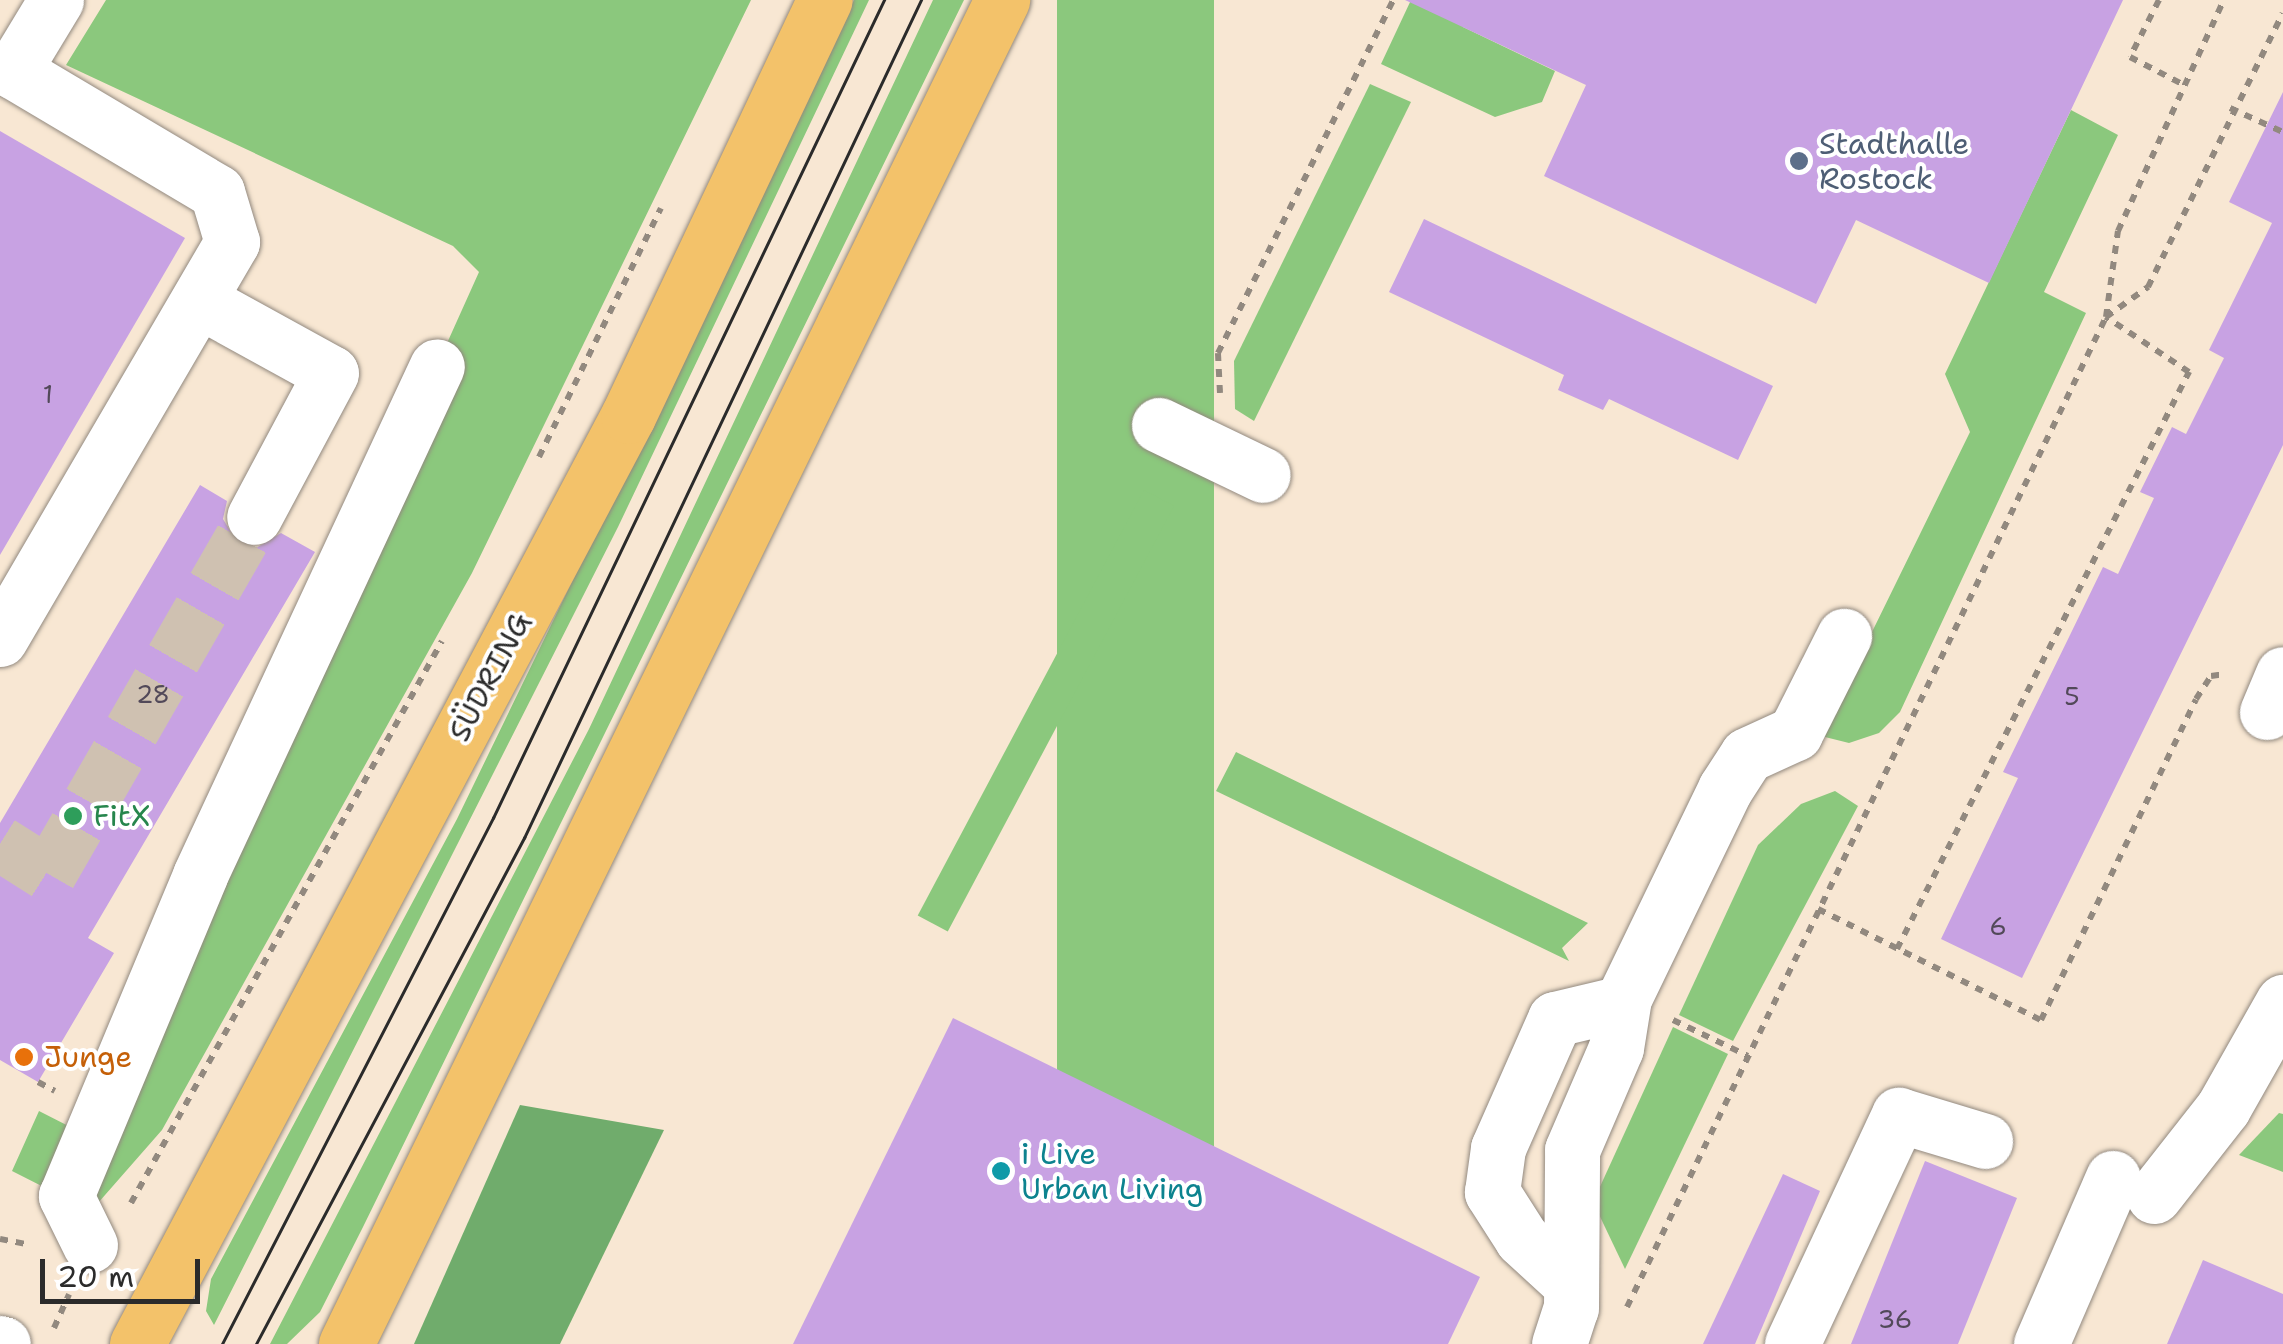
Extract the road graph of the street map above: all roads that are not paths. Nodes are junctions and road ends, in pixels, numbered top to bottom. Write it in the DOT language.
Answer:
graph roads {
  1 [pos="56,0"];
  2 [pos="825,0"];
  3 [pos="1002,0"];
  4 [pos="200,302"];
  5 [pos="437,366"];
  6 [pos="1159,424"];
  7 [pos="1263,475"];
  8 [pos="254,517"];
  9 [pos="1844,636"];
  10 [pos="0,639"];
  11 [pos="1599,1024"];
  12 [pos="2279,1038"];
  13 [pos="1984,1141"];
  14 [pos="90,1245"];
  15 [pos="1572,1284"];
  16 [pos="137,1344"];
  17 [pos="346,1344"];
  18 [pos="1558,1344"];
  19 [pos="1792,1344"];
  20 [pos="2041,1344"];
  1 -- 4 [label="lane"];
  2 -- 16 [label="main road, SÜDRING"];
  3 -- 17 [label="main road"];
  4 -- 8 [label="lane"];
  4 -- 10 [label="lane"];
  5 -- 14 [label="lane"];
  6 -- 7 [label="lane"];
  9 -- 11 [label="lane"];
  11 -- 15 [label="lane"];
  11 -- 15 [label="lane"];
  12 -- 20 [label="lane"];
  13 -- 19 [label="lane"];
  15 -- 18 [label="lane"];
}
